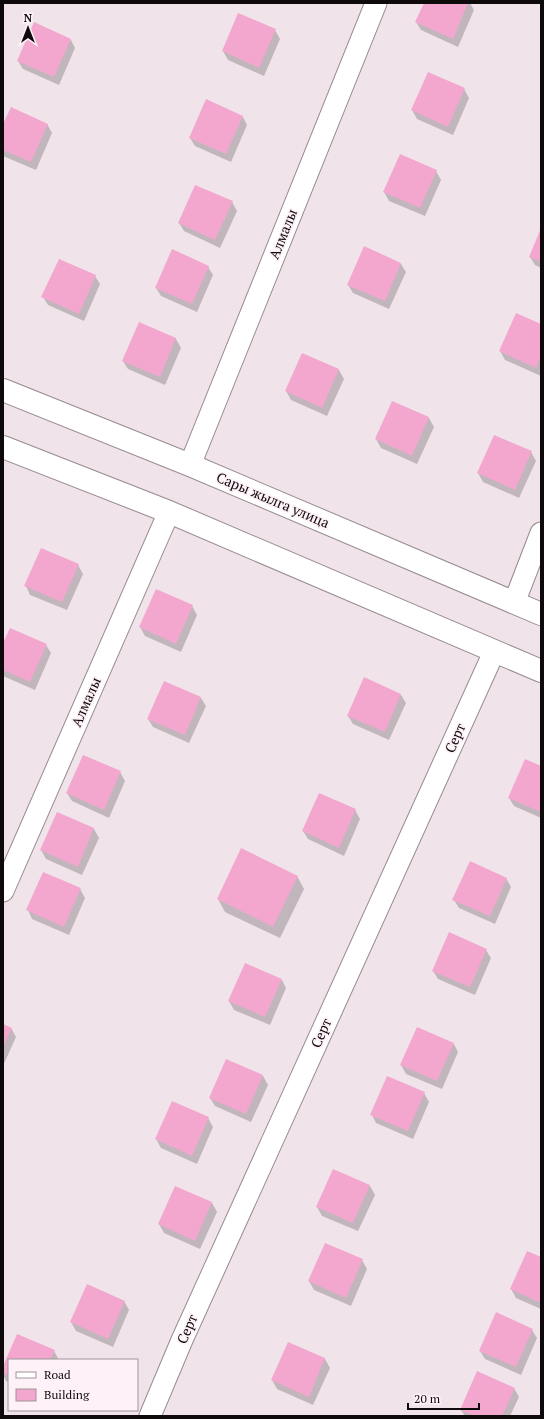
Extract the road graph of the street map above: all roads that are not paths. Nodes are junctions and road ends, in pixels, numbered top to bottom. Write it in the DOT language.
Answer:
graph roads {
  1 [pos="376,3"];
  2 [pos="3,390"];
  3 [pos="3,447"];
  4 [pos="190,465"];
  5 [pos="169,512"];
  6 [pos="541,533"];
  7 [pos="514,603"];
  8 [pos="541,614"];
  9 [pos="494,652"];
  10 [pos="541,671"];
  11 [pos="3,891"];
  12 [pos="150,1416"];
  1 -- 4 [label="street, Алмалы"];
  2 -- 4 [label="street, Сары жылга улица"];
  3 -- 5 [label="street"];
  4 -- 7 [label="street, Сары жылга улица"];
  5 -- 9 [label="street"];
  5 -- 11 [label="street, Алмалы"];
  6 -- 7 [label="street"];
  7 -- 8 [label="street, Сары жылга улица"];
  9 -- 10 [label="street"];
  9 -- 12 [label="street, Серт"];
}
